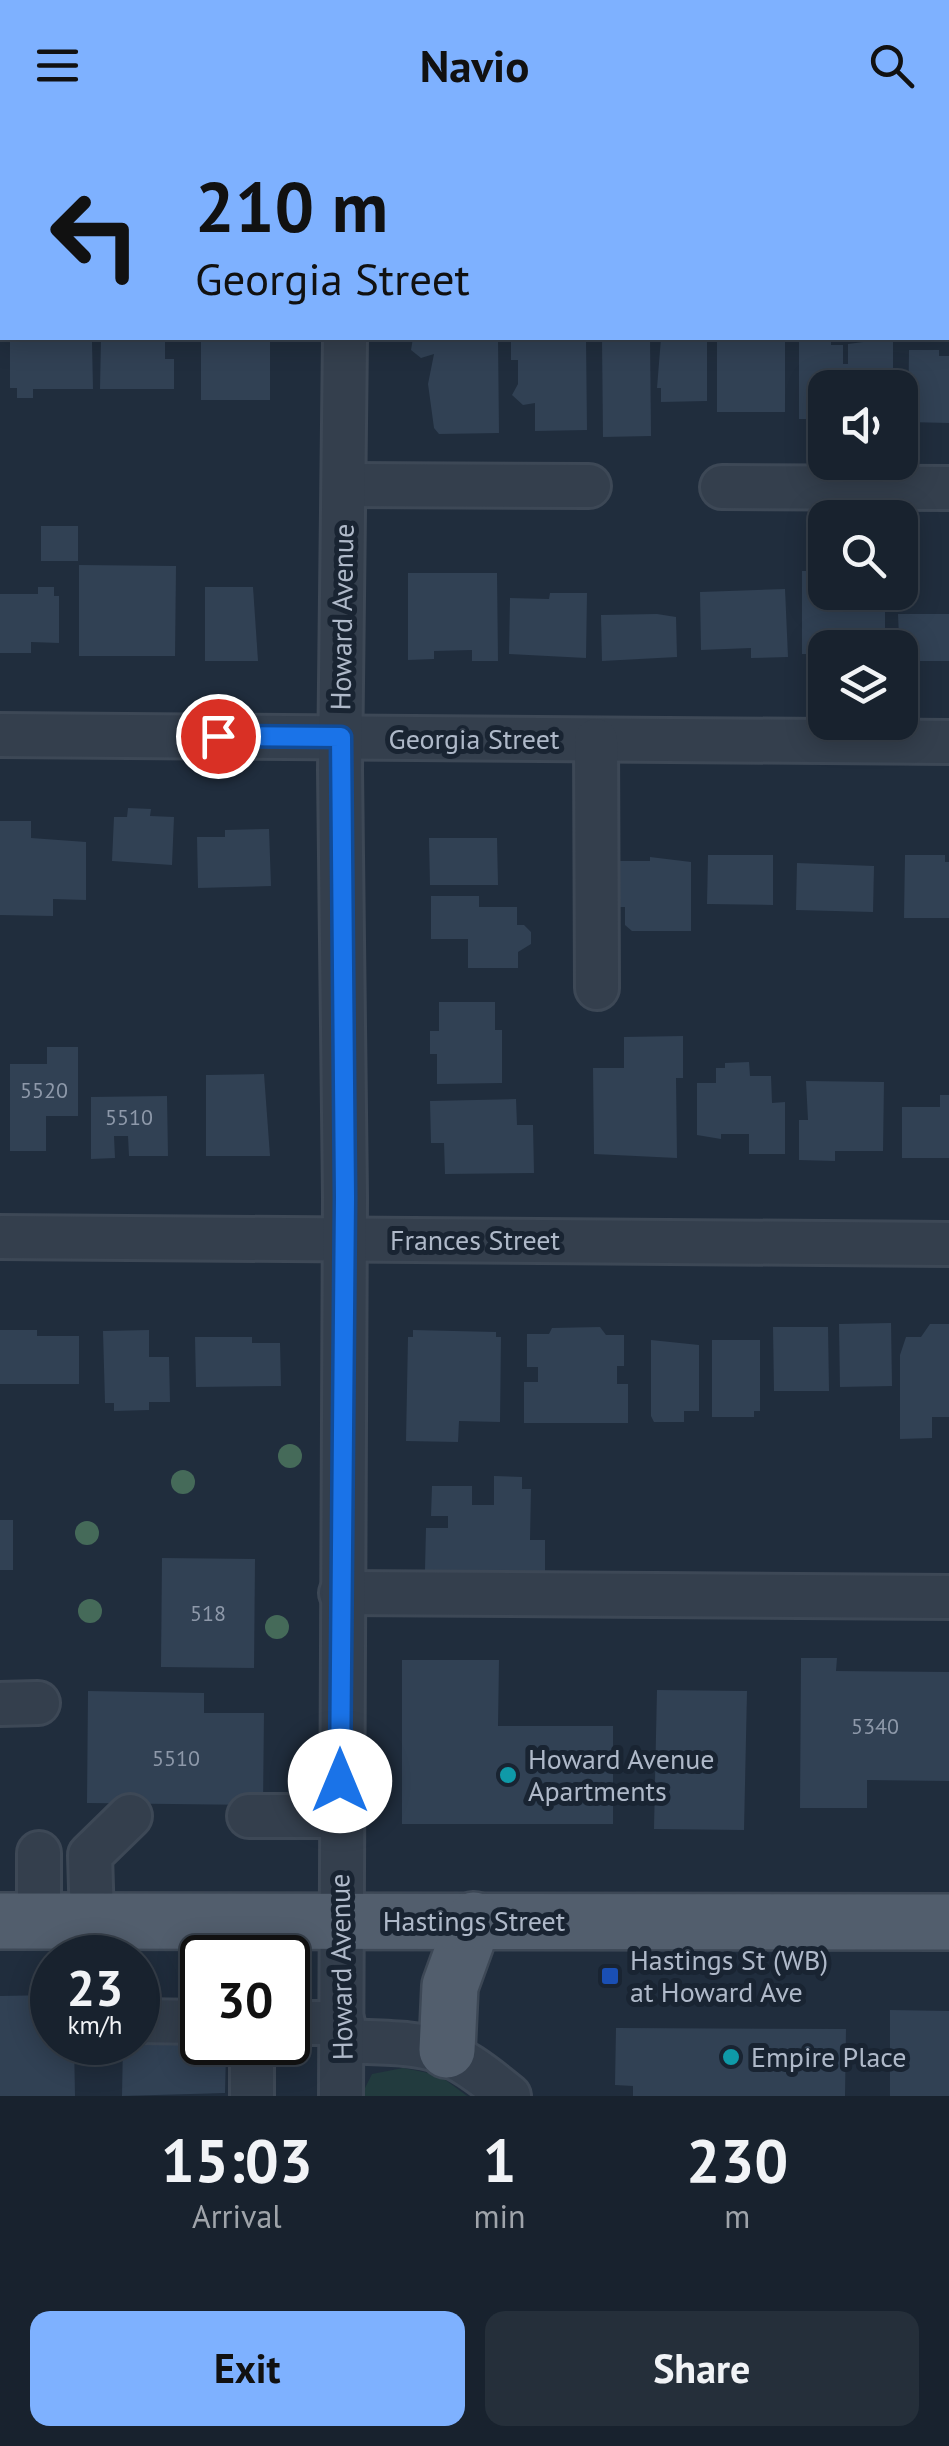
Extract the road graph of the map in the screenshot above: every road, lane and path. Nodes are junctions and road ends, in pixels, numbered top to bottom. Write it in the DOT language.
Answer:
graph roads {
  1 [pos="345,340"];
  2 [pos="344,485"];
  3 [pos="589,486"];
  4 [pos="722,487"];
  5 [pos="949,488"];
  6 [pos="0,735"];
  7 [pos="341,737"];
  8 [pos="596,740"];
  9 [pos="949,742"];
  10 [pos="597,988"];
  11 [pos="0,1238"];
  12 [pos="343,1240"];
  13 [pos="949,1244"];
  14 [pos="341,1593"];
  15 [pos="949,1597"];
  16 [pos="130,1816"];
  17 [pos="249,1816"];
  18 [pos="340,1816"];
  19 [pos="39,1852"];
  20 [pos="339,1920"];
  21 [pos="474,1920"];
  22 [pos="44,1921"];
  23 [pos="949,1922"];
  24 [pos="310,2027"];
  25 [pos="343,2032"];
  26 [pos="447,2050"];
  27 [pos="252,2065"];
  28 [pos="252,2096"];
  29 [pos="342,2096"];
  30 [pos="510,2096"];
  1 -- 2 [label="street, Howard Avenue"];
  2 -- 3 [label="street"];
  2 -- 7 [label="street, Howard Avenue"];
  4 -- 5 [label="street"];
  6 -- 7 [label="street, Georgia Street"];
  7 -- 8 [label="street, Georgia Street"];
  7 -- 12 [label="street, Howard Avenue"];
  8 -- 9 [label="street, Georgia Street"];
  8 -- 10 [label="street"];
  11 -- 12 [label="street, Frances Street"];
  12 -- 13 [label="street, Frances Street"];
  12 -- 14 [label="street, Howard Avenue"];
  14 -- 15 [label="street"];
  14 -- 18 [label="street, Howard Avenue"];
  16 -- 22 [label="street"];
  17 -- 18 [label="street"];
  18 -- 20 [label="street, Howard Avenue"];
  19 -- 22 [label="street"];
  20 -- 21 [label="main road, Hastings Street"];
  20 -- 22 [label="main road, Hastings Street"];
  20 -- 25 [label="street, Howard Avenue"];
  21 -- 23 [label="main road, Hastings Street"];
  21 -- 26 [label="main road"];
  24 -- 25 [label="street"];
  25 -- 26 [label="street"];
  25 -- 29 [label="street, Howard Avenue"];
  26 -- 30 [label="street"];
  27 -- 28 [label="street"];
}
